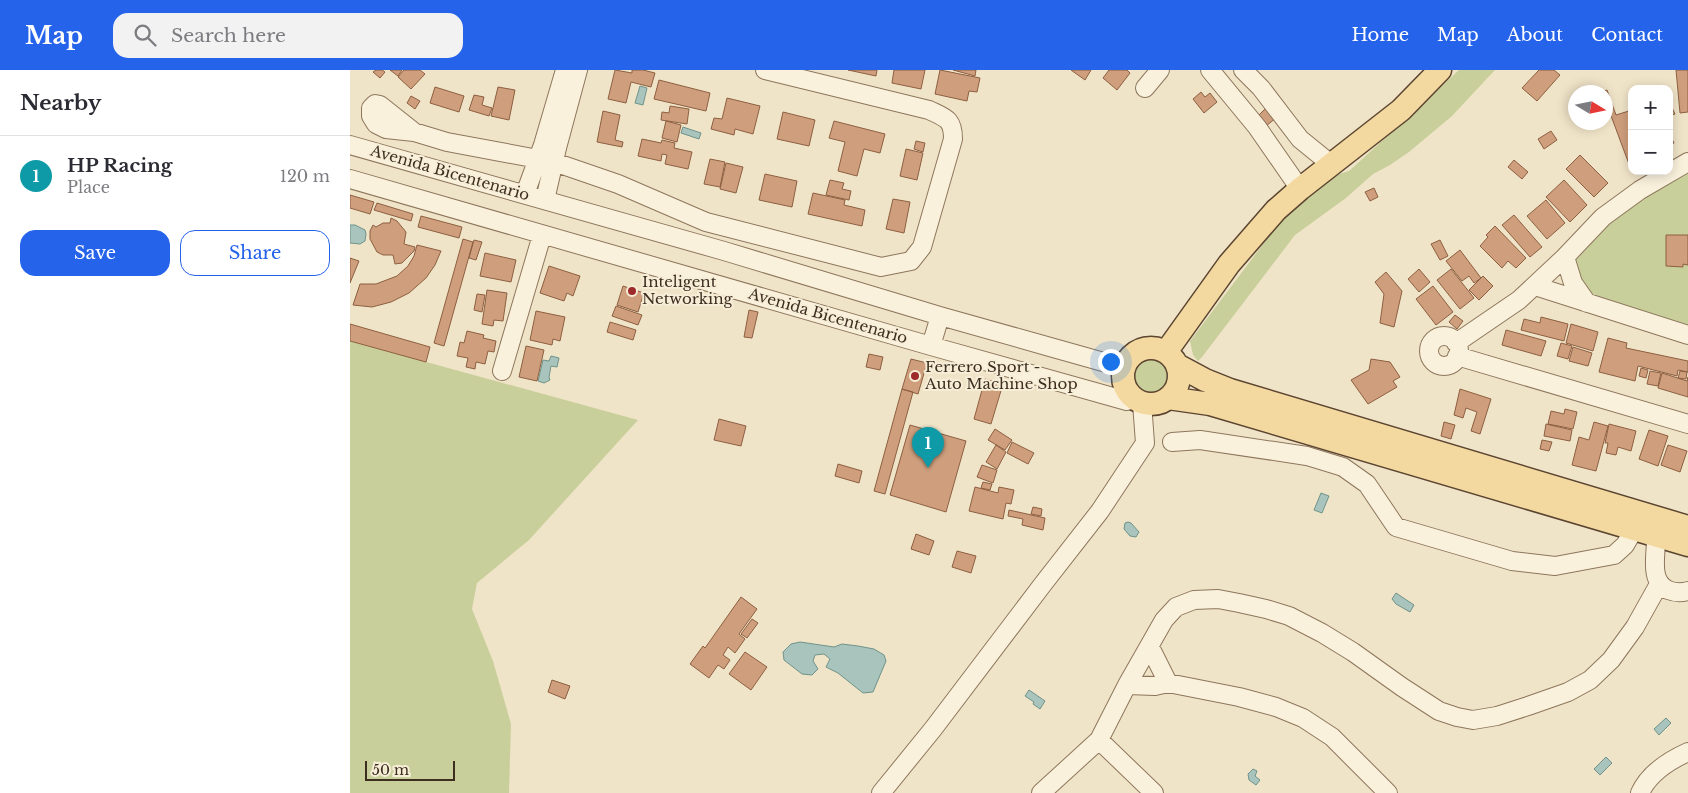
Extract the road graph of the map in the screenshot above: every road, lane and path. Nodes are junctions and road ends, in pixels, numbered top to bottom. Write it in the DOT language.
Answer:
graph roads {
  1 [pos="565,70"];
  2 [pos="578,70"];
  3 [pos="765,70"];
  4 [pos="1160,70"];
  5 [pos="1210,70"];
  6 [pos="1243,70"];
  7 [pos="1440,70"];
  8 [pos="1146,88"];
  9 [pos="414,132"];
  10 [pos="1300,138"];
  11 [pos="350,145"];
  12 [pos="1279,157"];
  13 [pos="546,160"];
  14 [pos="1688,162"];
  15 [pos="1332,164"];
  16 [pos="350,178"];
  17 [pos="1300,189"];
  18 [pos="525,194"];
  19 [pos="545,200"];
  20 [pos="542,235"];
  21 [pos="1565,257"];
  22 [pos="1535,286"];
  23 [pos="1587,303"];
  24 [pos="940,316"];
  25 [pos="1688,335"];
  26 [pos="931,346"];
  27 [pos="1050,348"];
  28 [pos="1171,359"];
  29 [pos="1126,364"];
  30 [pos="502,371"];
  31 [pos="1043,377"];
  32 [pos="1168,398"];
  33 [pos="1138,400"];
  34 [pos="1688,424"];
  35 [pos="1172,442"];
  36 [pos="1688,527"];
  37 [pos="1646,532"];
  38 [pos="1688,544"];
  39 [pos="1660,584"];
  40 [pos="1688,591"];
  41 [pos="1150,647"];
  42 [pos="1168,683"];
  43 [pos="1127,685"];
  44 [pos="1099,740"];
  45 [pos="1688,752"];
  46 [pos="881,793"];
  47 [pos="1041,793"];
  48 [pos="1154,793"];
  49 [pos="1388,793"];
  50 [pos="1640,793"];
  1 -- 13 [label="street"];
  2 -- 13 [label="street"];
  3 -- 13 [label="street"];
  4 -- 8 [label="street"];
  5 -- 12 [label="street"];
  6 -- 10 [label="street"];
  7 -- 15 [label="main road"];
  9 -- 13 [label="street"];
  10 -- 12 [label="street"];
  10 -- 15 [label="street"];
  11 -- 18 [label="street, Avenida Bicentenario"];
  12 -- 17 [label="street"];
  13 -- 18 [label="street"];
  13 -- 19 [label="street"];
  14 -- 21 [label="street"];
  15 -- 17 [label="main road"];
  16 -- 20 [label="street, Avenida Bicentenario"];
  17 -- 28 [label="main road"];
  18 -- 19 [label="street, Avenida Bicentenario"];
  19 -- 24 [label="street, Avenida Bicentenario"];
  20 -- 26 [label="street, Avenida Bicentenario"];
  20 -- 30 [label="street"];
  21 -- 22 [label="street"];
  21 -- 23 [label="street"];
  22 -- 23 [label="street"];
  22 -- 34 [label="street"];
  23 -- 25 [label="street"];
  24 -- 26 [label="street"];
  24 -- 27 [label="street, Avenida Bicentenario"];
  26 -- 31 [label="street, Avenida Bicentenario"];
  27 -- 29 [label="street, Avenida Bicentenario"];
  27 -- 31 [label="street"];
  28 -- 29 [label="main road"];
  28 -- 32 [label="main road"];
  28 -- 36 [label="main road"];
  29 -- 33 [label="main road"];
  31 -- 33 [label="street, Avenida Bicentenario"];
  32 -- 33 [label="main road"];
  32 -- 37 [label="main road"];
  33 -- 46 [label="street"];
  35 -- 37 [label="street"];
  37 -- 38 [label="main road"];
  37 -- 39 [label="street"];
  39 -- 40 [label="street"];
  39 -- 41 [label="street"];
  41 -- 42 [label="street"];
  41 -- 43 [label="street"];
  42 -- 43 [label="street"];
  42 -- 49 [label="street"];
  43 -- 44 [label="street"];
  44 -- 47 [label="street"];
  44 -- 48 [label="street"];
  45 -- 50 [label="street"];
}
